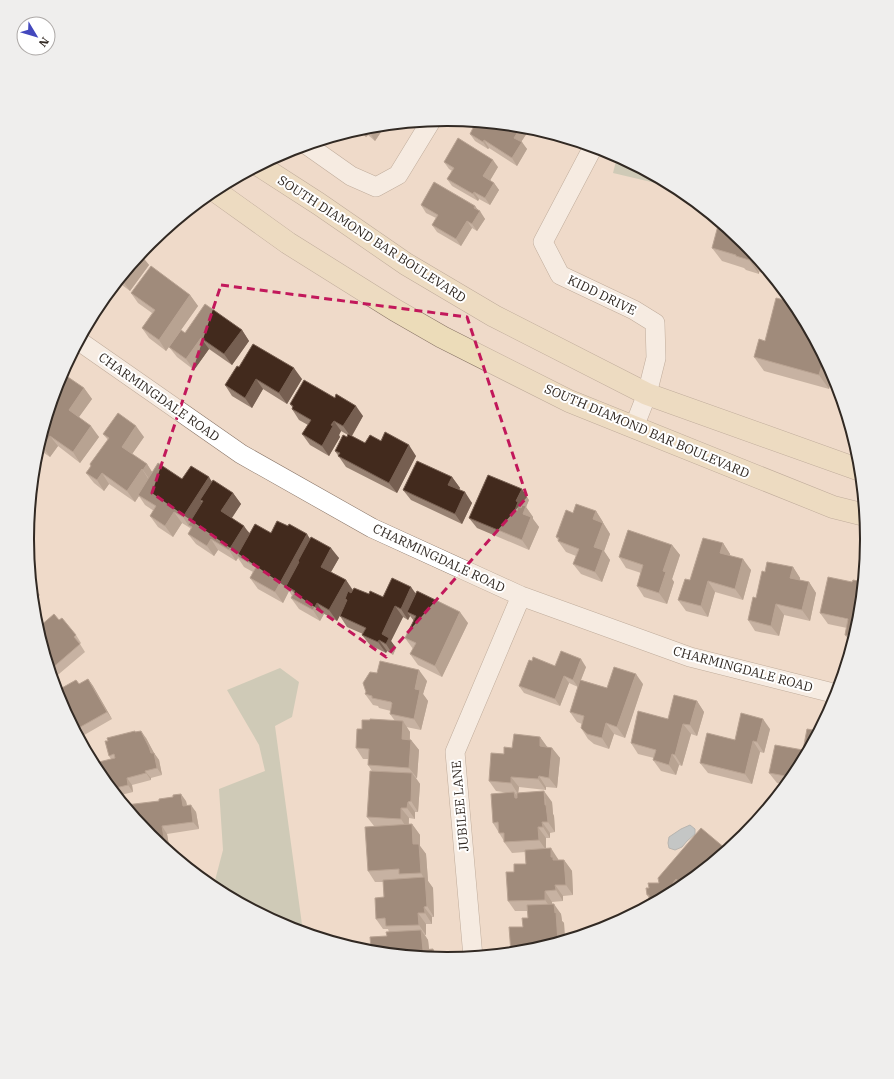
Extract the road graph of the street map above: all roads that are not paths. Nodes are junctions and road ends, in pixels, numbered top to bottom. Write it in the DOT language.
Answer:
graph roads {
  1 [pos="428,127"];
  2 [pos="312,149"];
  3 [pos="590,152"];
  4 [pos="264,169"];
  5 [pos="220,195"];
  6 [pos="83,345"];
  7 [pos="647,394"];
  8 [pos="634,427"];
  9 [pos="853,468"];
  10 [pos="859,514"];
  11 [pos="521,596"];
  12 [pos="831,692"];
  13 [pos="474,952"];
  1 -- 2 [label="street"];
  3 -- 7 [label="street, KIDD DRIVE"];
  4 -- 7 [label="main road, SOUTH DIAMOND BAR BOULEVARD"];
  5 -- 8 [label="main road, SOUTH DIAMOND BAR BOULEVARD"];
  6 -- 11 [label="street, CHARMINGDALE ROAD"];
  7 -- 8 [label="street, KIDD DRIVE"];
  7 -- 9 [label="main road, SOUTH DIAMOND BAR BOULEVARD"];
  8 -- 10 [label="main road, SOUTH DIAMOND BAR BOULEVARD"];
  11 -- 12 [label="street, CHARMINGDALE ROAD"];
  11 -- 13 [label="street, JUBILEE LANE"];
}
